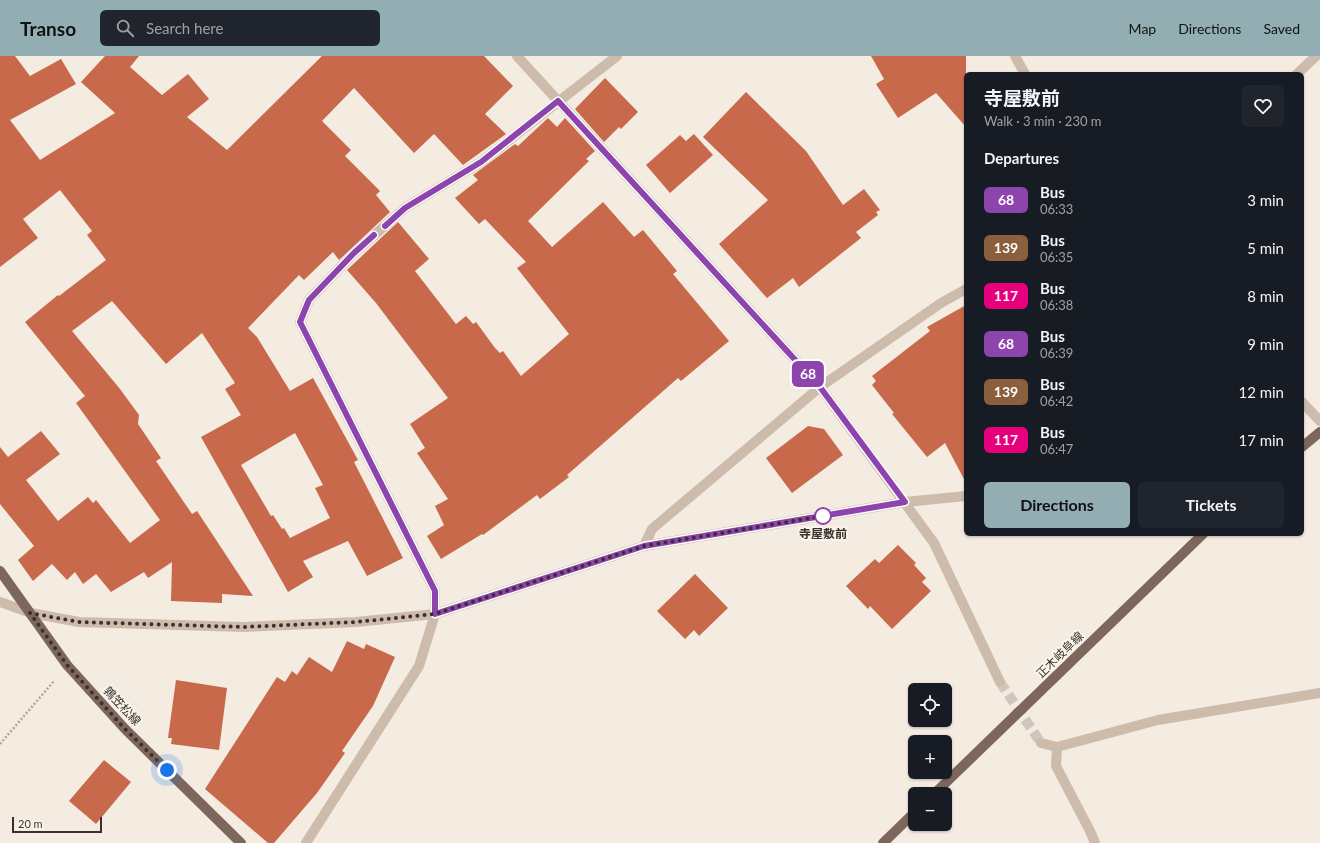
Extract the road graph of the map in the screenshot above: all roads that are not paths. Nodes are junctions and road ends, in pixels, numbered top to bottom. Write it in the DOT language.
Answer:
graph roads {
  1 [pos="517,56"];
  2 [pos="617,56"];
  3 [pos="1015,56"];
  4 [pos="1316,56"];
  5 [pos="1024,72"];
  6 [pos="1299,72"];
  7 [pos="558,101"];
  8 [pos="964,290"];
  9 [pos="820,387"];
  10 [pos="1304,404"];
  11 [pos="1320,420"];
  12 [pos="1320,432"];
  13 [pos="1304,445"];
  14 [pos="964,496"];
  15 [pos="905,502"];
  16 [pos="1201,536"];
  17 [pos="644,546"];
  18 [pos="0,571"];
  19 [pos="0,602"];
  20 [pos="30,613"];
  21 [pos="435,614"];
  22 [pos="1000,682"];
  23 [pos="1320,693"];
  24 [pos="1041,743"];
  25 [pos="1057,747"];
  26 [pos="941,787"];
  27 [pos="908,819"];
  28 [pos="241,843"];
  29 [pos="306,843"];
  30 [pos="883,843"];
  31 [pos="1095,843"];
  1 -- 7 [label="street"];
  2 -- 7 [label="street"];
  3 -- 5 [label="street"];
  4 -- 6 [label="street"];
  7 -- 9 [label="street"];
  7 -- 21 [label="street"];
  8 -- 9 [label="street"];
  9 -- 15 [label="street"];
  9 -- 17 [label="street"];
  10 -- 11 [label="street"];
  12 -- 13 [label="main road"];
  14 -- 15 [label="street"];
  15 -- 17 [label="street"];
  15 -- 22 [label="street"];
  16 -- 26 [label="main road, 正木岐阜線"];
  17 -- 21 [label="street"];
  18 -- 20 [label="main road, 鶉笠松線"];
  19 -- 20 [label="street"];
  20 -- 21 [label="street"];
  20 -- 28 [label="main road, 鶉笠松線"];
  21 -- 29 [label="street"];
  23 -- 25 [label="street"];
  24 -- 25 [label="street"];
  25 -- 31 [label="street"];
  27 -- 30 [label="main road"];
}
